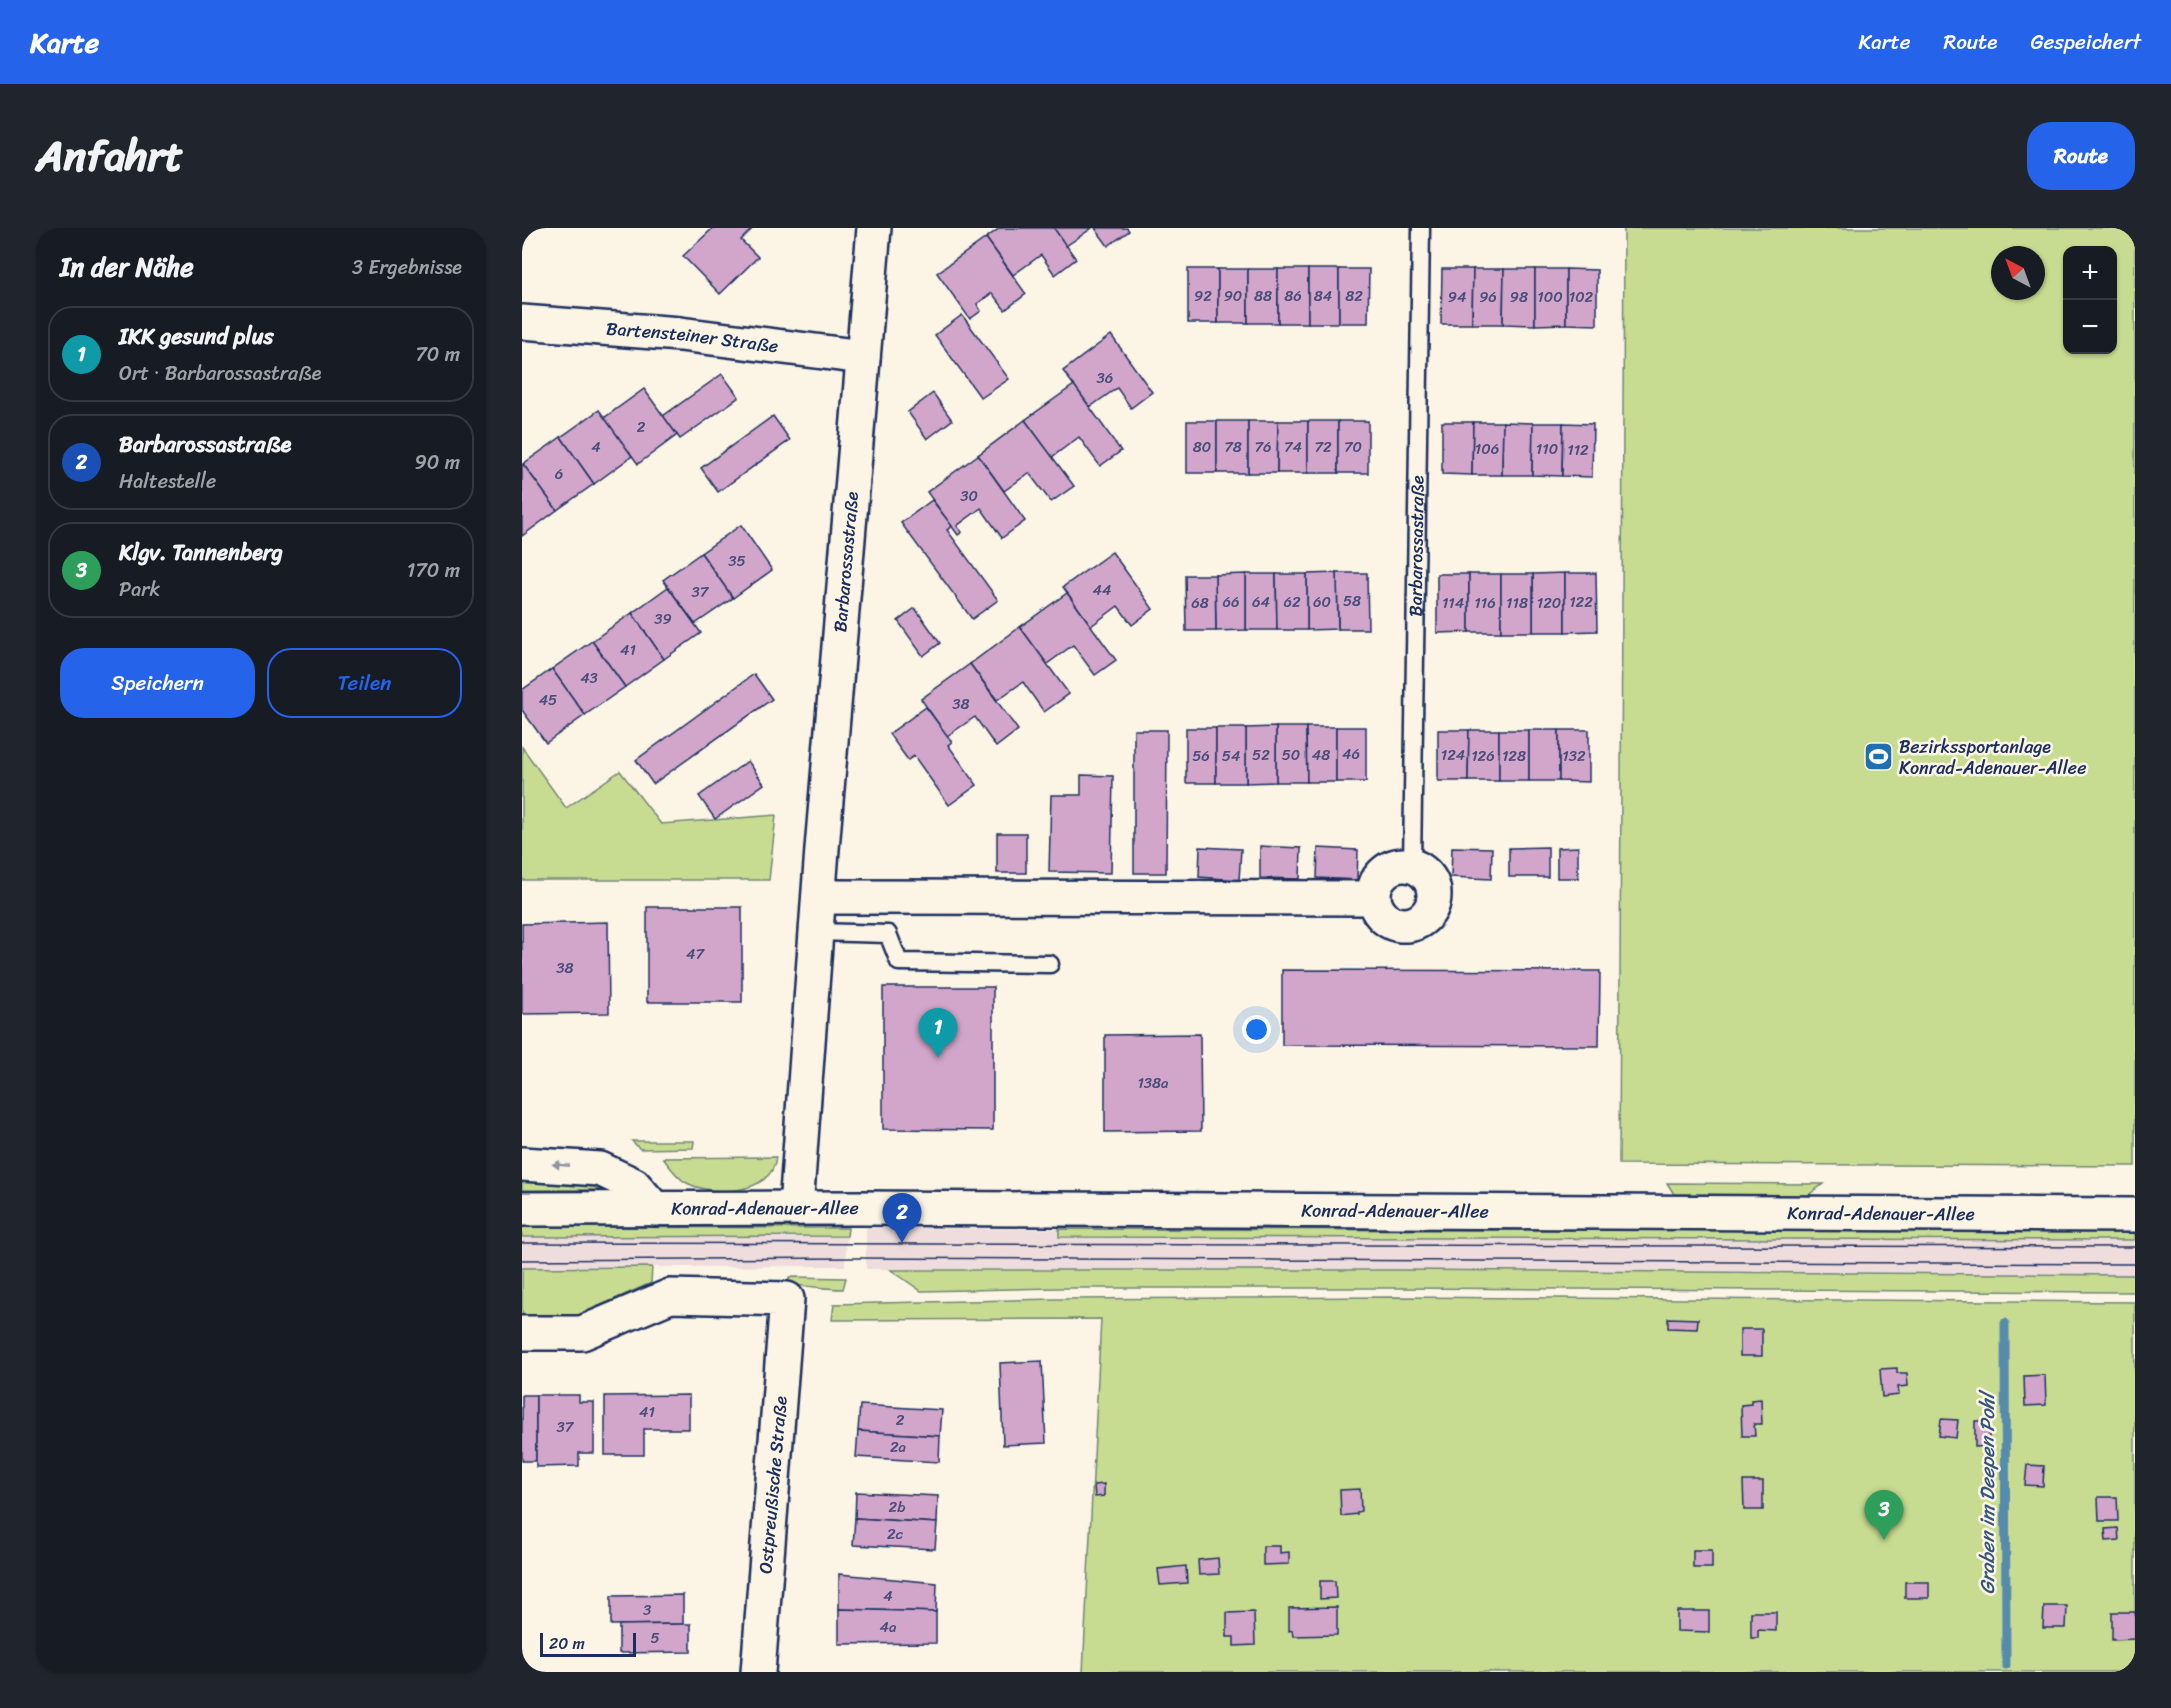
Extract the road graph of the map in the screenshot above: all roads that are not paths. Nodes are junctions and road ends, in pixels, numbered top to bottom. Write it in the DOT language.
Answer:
graph roads {
  1 [pos="874,228"];
  2 [pos="1421,228"];
  3 [pos="522,322"];
  4 [pos="863,357"];
  5 [pos="1412,866"];
  6 [pos="819,897"];
  7 [pos="1373,898"];
  8 [pos="816,932"];
  9 [pos="1050,964"];
  10 [pos="522,1164"];
  11 [pos="796,1208"];
  12 [pos="522,1209"];
  13 [pos="655,1209"];
  14 [pos="2135,1215"];
  15 [pos="522,1333"];
  16 [pos="758,1672"];
  1 -- 4 [label="street, Barbarossastraße"];
  2 -- 5 [label="lane, Barbarossastraße"];
  3 -- 4 [label="street, Bartensteiner Straße"];
  4 -- 6 [label="street, Barbarossastraße"];
  5 -- 7 [label="street"];
  5 -- 7 [label="street"];
  6 -- 7 [label="street"];
  6 -- 8 [label="street, Barbarossastraße"];
  8 -- 9 [label="lane"];
  8 -- 11 [label="street, Barbarossastraße"];
  13 -- 10 [label="street, Konrad-Adenauer-Allee, one-way"];
  11 -- 13 [label="street, Konrad-Adenauer-Allee"];
  11 -- 14 [label="street, Konrad-Adenauer-Allee"];
  12 -- 13 [label="street, Konrad-Adenauer-Allee"];
  15 -- 16 [label="street, Ostpreußische Straße"];
}
